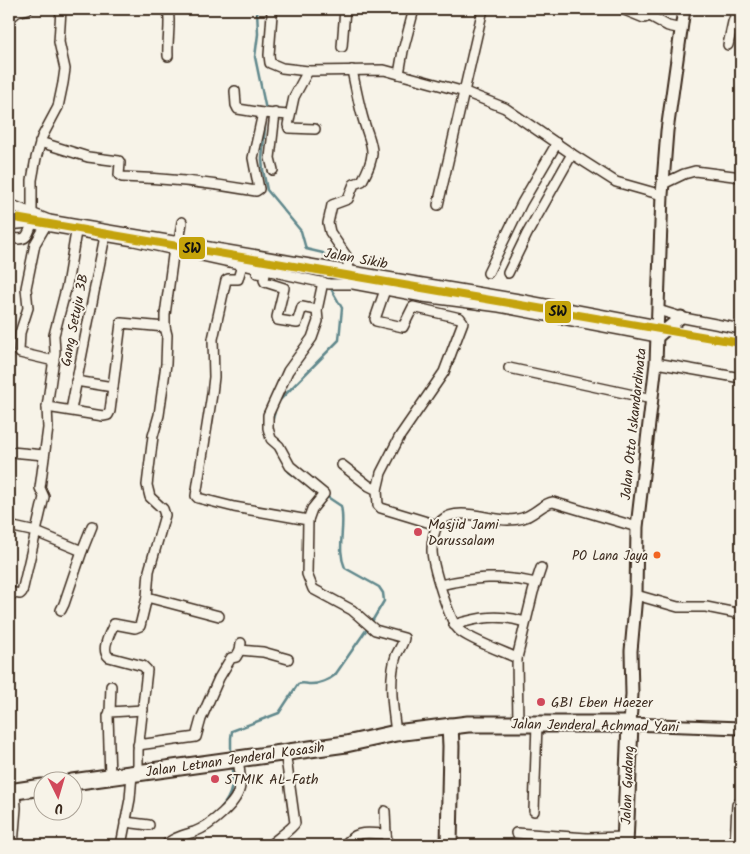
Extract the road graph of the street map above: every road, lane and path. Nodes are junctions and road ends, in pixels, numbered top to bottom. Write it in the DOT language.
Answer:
graph roads {
  1 [pos="28,9"];
  2 [pos="61,9"];
  3 [pos="168,9"];
  4 [pos="271,9"];
  5 [pos="345,9"];
  6 [pos="414,9"];
  7 [pos="483,9"];
  8 [pos="622,9"];
  9 [pos="684,9"];
  10 [pos="738,9"];
  11 [pos="16,10"];
  12 [pos="9,19"];
  13 [pos="682,29"];
  14 [pos="728,45"];
  15 [pos="342,47"];
  16 [pos="168,56"];
  17 [pos="308,70"];
  18 [pos="352,70"];
  19 [pos="399,74"];
  20 [pos="235,91"];
  21 [pos="465,92"];
  22 [pos="268,113"];
  23 [pos="289,115"];
  24 [pos="315,129"];
  25 [pos="40,142"];
  26 [pos="557,143"];
  27 [pos="572,154"];
  28 [pos="273,170"];
  29 [pos="741,177"];
  30 [pos="663,190"];
  31 [pos="9,204"];
  32 [pos="438,205"];
  33 [pos="32,214"];
  34 [pos="182,222"];
  35 [pos="47,223"];
  36 [pos="32,224"];
  37 [pos="9,225"];
  38 [pos="76,232"];
  39 [pos="105,236"];
  40 [pos="9,238"];
  41 [pos="177,245"];
  42 [pos="242,265"];
  43 [pos="349,270"];
  44 [pos="251,272"];
  45 [pos="488,273"];
  46 [pos="508,273"];
  47 [pos="326,283"];
  48 [pos="384,290"];
  49 [pos="434,298"];
  50 [pos="317,310"];
  51 [pos="658,310"];
  52 [pos="432,311"];
  53 [pos="681,317"];
  54 [pos="657,325"];
  55 [pos="165,327"];
  56 [pos="741,329"];
  57 [pos="656,337"];
  58 [pos="54,361"];
  59 [pos="656,363"];
  60 [pos="509,368"];
  61 [pos="741,378"];
  62 [pos="76,381"];
  63 [pos="113,387"];
  64 [pos="652,398"];
  65 [pos="47,407"];
  66 [pos="71,410"];
  67 [pos="11,452"];
  68 [pos="44,455"];
  69 [pos="342,465"];
  70 [pos="377,490"];
  71 [pos="308,520"];
  72 [pos="9,526"];
  73 [pos="92,526"];
  74 [pos="437,526"];
  75 [pos="637,527"];
  76 [pos="36,532"];
  77 [pos="82,551"];
  78 [pos="541,568"];
  79 [pos="536,583"];
  80 [pos="440,585"];
  81 [pos="9,592"];
  82 [pos="636,595"];
  83 [pos="147,597"];
  84 [pos="61,610"];
  85 [pos="741,614"];
  86 [pos="219,616"];
  87 [pos="525,622"];
  88 [pos="454,625"];
  89 [pos="517,658"];
  90 [pos="288,659"];
  91 [pos="112,686"];
  92 [pos="143,710"];
  93 [pos="110,712"];
  94 [pos="518,723"];
  95 [pos="537,724"];
  96 [pos="630,724"];
  97 [pos="450,726"];
  98 [pos="741,728"];
  99 [pos="396,733"];
  100 [pos="138,745"];
  101 [pos="285,751"];
  102 [pos="238,758"];
  103 [pos="135,773"];
  104 [pos="110,777"];
  105 [pos="82,781"];
  106 [pos="32,788"];
  107 [pos="12,791"];
  108 [pos="741,802"];
  109 [pos="385,811"];
  110 [pos="534,811"];
  111 [pos="126,822"];
  112 [pos="149,825"];
  113 [pos="516,833"];
  114 [pos="386,834"];
  115 [pos="625,841"];
  116 [pos="737,843"];
  117 [pos="13,845"];
  118 [pos="121,845"];
  119 [pos="166,845"];
  120 [pos="270,845"];
  121 [pos="345,845"];
  122 [pos="388,845"];
  123 [pos="449,845"];
  1 -- 11 [label="street"];
  2 -- 25 [label="street"];
  3 -- 16 [label="street"];
  4 -- 17 [label="street"];
  5 -- 15 [label="street"];
  6 -- 19 [label="street"];
  7 -- 21 [label="street"];
  8 -- 13 [label="street"];
  9 -- 13 [label="main road, Jalan Otto Iskandardinata"];
  10 -- 14 [label="street"];
  11 -- 12 [label="street"];
  13 -- 30 [label="main road, Jalan Otto Iskandardinata"];
  17 -- 18 [label="street"];
  17 -- 23 [label="street"];
  18 -- 19 [label="street"];
  18 -- 43 [label="street"];
  19 -- 21 [label="street"];
  20 -- 22 [label="street"];
  21 -- 26 [label="street"];
  21 -- 32 [label="street"];
  22 -- 23 [label="street"];
  22 -- 25 [label="street"];
  22 -- 28 [label="street"];
  23 -- 24 [label="street"];
  25 -- 33 [label="street"];
  26 -- 27 [label="street"];
  26 -- 45 [label="street"];
  27 -- 30 [label="street"];
  27 -- 46 [label="street"];
  29 -- 30 [label="street"];
  30 -- 51 [label="main road, Jalan Otto Iskandardinata"];
  31 -- 33 [label="street"];
  33 -- 35 [label="street"];
  34 -- 41 [label="street"];
  35 -- 36 [label="street"];
  35 -- 38 [label="street"];
  35 -- 41 [label="street, Jalan Sikib"];
  35 -- 58 [label="street"];
  36 -- 37 [label="street"];
  36 -- 40 [label="street"];
  38 -- 39 [label="street"];
  38 -- 58 [label="street"];
  39 -- 41 [label="street"];
  39 -- 62 [label="street, Gang Setuju 3B"];
  41 -- 42 [label="street"];
  41 -- 43 [label="street, Jalan Sikib"];
  41 -- 55 [label="street"];
  42 -- 47 [label="street"];
  42 -- 71 [label="street"];
  43 -- 54 [label="street, Jalan Sikib"];
  44 -- 50 [label="street"];
  47 -- 48 [label="street"];
  47 -- 50 [label="street"];
  48 -- 49 [label="street"];
  48 -- 52 [label="street"];
  49 -- 52 [label="street"];
  49 -- 57 [label="street"];
  50 -- 71 [label="street"];
  51 -- 53 [label="street"];
  51 -- 54 [label="main road, Jalan Otto Iskandardinata"];
  52 -- 70 [label="street"];
  53 -- 56 [label="street"];
  53 -- 57 [label="main road"];
  54 -- 57 [label="main road, Jalan Otto Iskandardinata"];
  55 -- 63 [label="street"];
  55 -- 83 [label="street"];
  57 -- 59 [label="main road, Jalan Otto Iskandardinata"];
  58 -- 65 [label="street"];
  59 -- 61 [label="street"];
  59 -- 64 [label="main road, Jalan Otto Iskandardinata"];
  60 -- 64 [label="street"];
  62 -- 63 [label="street"];
  62 -- 66 [label="street, Gang Setuju 3B"];
  63 -- 66 [label="street"];
  64 -- 75 [label="main road, Jalan Otto Iskandardinata"];
  65 -- 66 [label="street"];
  65 -- 68 [label="street"];
  67 -- 68 [label="street"];
  68 -- 76 [label="street"];
  69 -- 70 [label="street"];
  70 -- 74 [label="street"];
  71 -- 99 [label="street"];
  72 -- 76 [label="street"];
  73 -- 77 [label="street"];
  74 -- 75 [label="street"];
  74 -- 80 [label="street"];
  75 -- 82 [label="main road, Jalan Otto Iskandardinata"];
  76 -- 77 [label="street"];
  76 -- 81 [label="street"];
  77 -- 84 [label="street"];
  78 -- 79 [label="street"];
  79 -- 80 [label="street"];
  79 -- 87 [label="street"];
  80 -- 88 [label="street"];
  82 -- 85 [label="street"];
  82 -- 96 [label="main road, Jalan Otto Iskandardinata"];
  83 -- 86 [label="street"];
  83 -- 92 [label="street"];
  87 -- 88 [label="street"];
  87 -- 89 [label="street"];
  88 -- 89 [label="street"];
  89 -- 94 [label="street"];
  90 -- 100 [label="street"];
  91 -- 93 [label="street"];
  92 -- 93 [label="street"];
  92 -- 100 [label="street"];
  93 -- 104 [label="street"];
  94 -- 95 [label="highway, Jalan Jenderal Achmad Yani"];
  94 -- 97 [label="highway, Jalan Jenderal Achmad Yani"];
  95 -- 96 [label="highway, Jalan Jenderal Achmad Yani"];
  95 -- 110 [label="street"];
  96 -- 98 [label="main road, Jalan Jenderal Achmad Yani"];
  96 -- 115 [label="highway, Jalan Gudang"];
  97 -- 99 [label="highway, Jalan Jenderal Achmad Yani"];
  97 -- 123 [label="highway"];
  99 -- 101 [label="highway, Jalan Letnan Jenderal Kosasih"];
  100 -- 103 [label="street"];
  101 -- 102 [label="highway, Jalan Letnan Jenderal Kosasih"];
  101 -- 120 [label="street"];
  102 -- 103 [label="highway, Jalan Letnan Jenderal Kosasih"];
  102 -- 119 [label="street"];
  103 -- 104 [label="highway, Jalan Letnan Jenderal Kosasih"];
  103 -- 111 [label="street"];
  104 -- 105 [label="highway, Jalan Letnan Jenderal Kosasih"];
  106 -- 107 [label="highway"];
  107 -- 117 [label="street"];
  108 -- 116 [label="street"];
  109 -- 114 [label="street"];
  111 -- 112 [label="street"];
  111 -- 118 [label="street"];
  113 -- 115 [label="street"];
  114 -- 121 [label="street"];
  114 -- 122 [label="street"];
}
